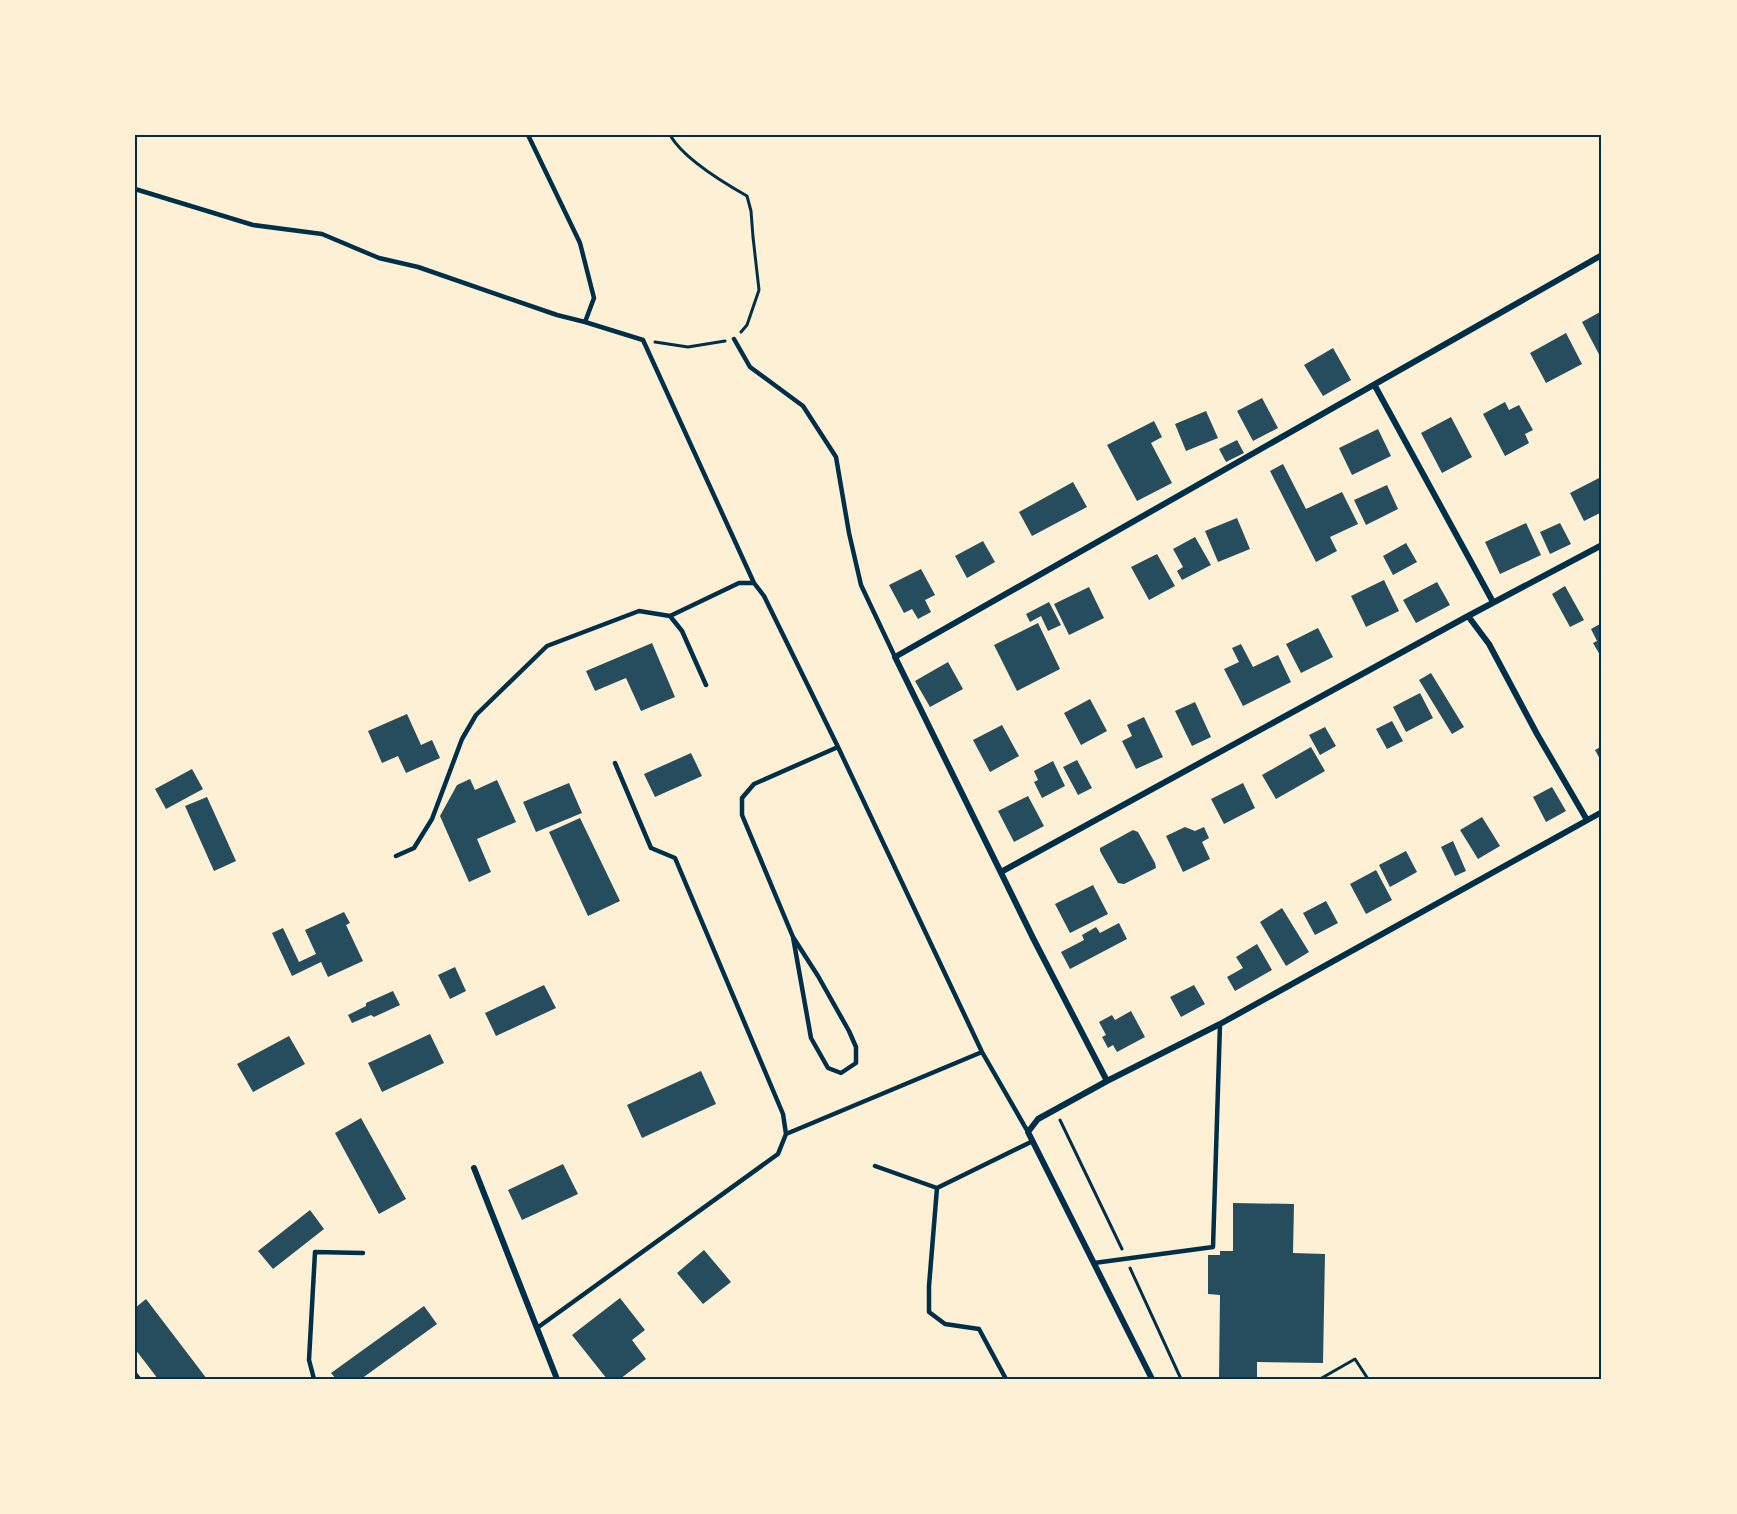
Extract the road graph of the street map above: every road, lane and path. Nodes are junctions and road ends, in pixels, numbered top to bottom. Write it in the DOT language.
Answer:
graph roads {
  1 [pos="528,135"];
  2 [pos="670,135"];
  3 [pos="135,189"];
  4 [pos="1602,255"];
  5 [pos="585,322"];
  6 [pos="734,339"];
  7 [pos="643,340"];
  8 [pos="1375,386"];
  9 [pos="1602,544"];
  10 [pos="754,583"];
  11 [pos="1493,602"];
  12 [pos="670,616"];
  13 [pos="1468,616"];
  14 [pos="895,657"];
  15 [pos="706,685"];
  16 [pos="838,747"];
  17 [pos="615,763"];
  18 [pos="1602,812"];
  19 [pos="1587,820"];
  20 [pos="396,856"];
  21 [pos="1001,872"];
  22 [pos="793,937"];
  23 [pos="1220,1024"];
  24 [pos="982,1052"];
  25 [pos="1107,1081"];
  26 [pos="1055,1111"];
  27 [pos="1028,1132"];
  28 [pos="786,1134"];
  29 [pos="1033,1141"];
  30 [pos="875,1166"];
  31 [pos="474,1168"];
  32 [pos="937,1188"];
  33 [pos="363,1254"];
  34 [pos="1127,1258"];
  35 [pos="1094,1263"];
  36 [pos="1130,1268"];
  37 [pos="1102,1280"];
  38 [pos="537,1328"];
  39 [pos="135,1374"];
  40 [pos="139,1379"];
  41 [pos="314,1379"];
  42 [pos="557,1379"];
  43 [pos="1006,1379"];
  44 [pos="1152,1379"];
  45 [pos="1181,1379"];
  46 [pos="1320,1379"];
  47 [pos="1368,1379"];
  1 -- 5 [label="lane"];
  2 -- 6 [label="path"];
  3 -- 5 [label="lane"];
  4 -- 8 [label="street"];
  5 -- 7 [label="lane"];
  6 -- 7 [label="path"];
  6 -- 14 [label="lane"];
  7 -- 10 [label="lane"];
  8 -- 11 [label="street"];
  8 -- 14 [label="street"];
  9 -- 11 [label="street"];
  10 -- 12 [label="lane"];
  10 -- 16 [label="lane"];
  11 -- 13 [label="street"];
  12 -- 15 [label="lane"];
  12 -- 20 [label="lane"];
  13 -- 19 [label="street"];
  13 -- 21 [label="street"];
  14 -- 21 [label="street"];
  16 -- 22 [label="lane"];
  16 -- 24 [label="lane"];
  17 -- 28 [label="lane"];
  18 -- 19 [label="street"];
  19 -- 23 [label="street"];
  21 -- 25 [label="street"];
  22 -- 22 [label="lane"];
  23 -- 25 [label="street"];
  23 -- 34 [label="lane"];
  24 -- 27 [label="lane"];
  24 -- 28 [label="lane"];
  25 -- 26 [label="street"];
  26 -- 27 [label="street"];
  26 -- 34 [label="path"];
  27 -- 29 [label="street"];
  28 -- 38 [label="lane"];
  29 -- 32 [label="lane"];
  29 -- 35 [label="street"];
  30 -- 32 [label="lane"];
  31 -- 38 [label="street"];
  32 -- 43 [label="lane"];
  33 -- 41 [label="lane"];
  34 -- 35 [label="lane"];
  34 -- 36 [label="path"];
  35 -- 37 [label="street"];
  36 -- 37 [label="path"];
  36 -- 45 [label="path"];
  37 -- 44 [label="street"];
  38 -- 42 [label="street"];
  39 -- 40 [label="lane"];
  46 -- 47 [label="path"];
}
